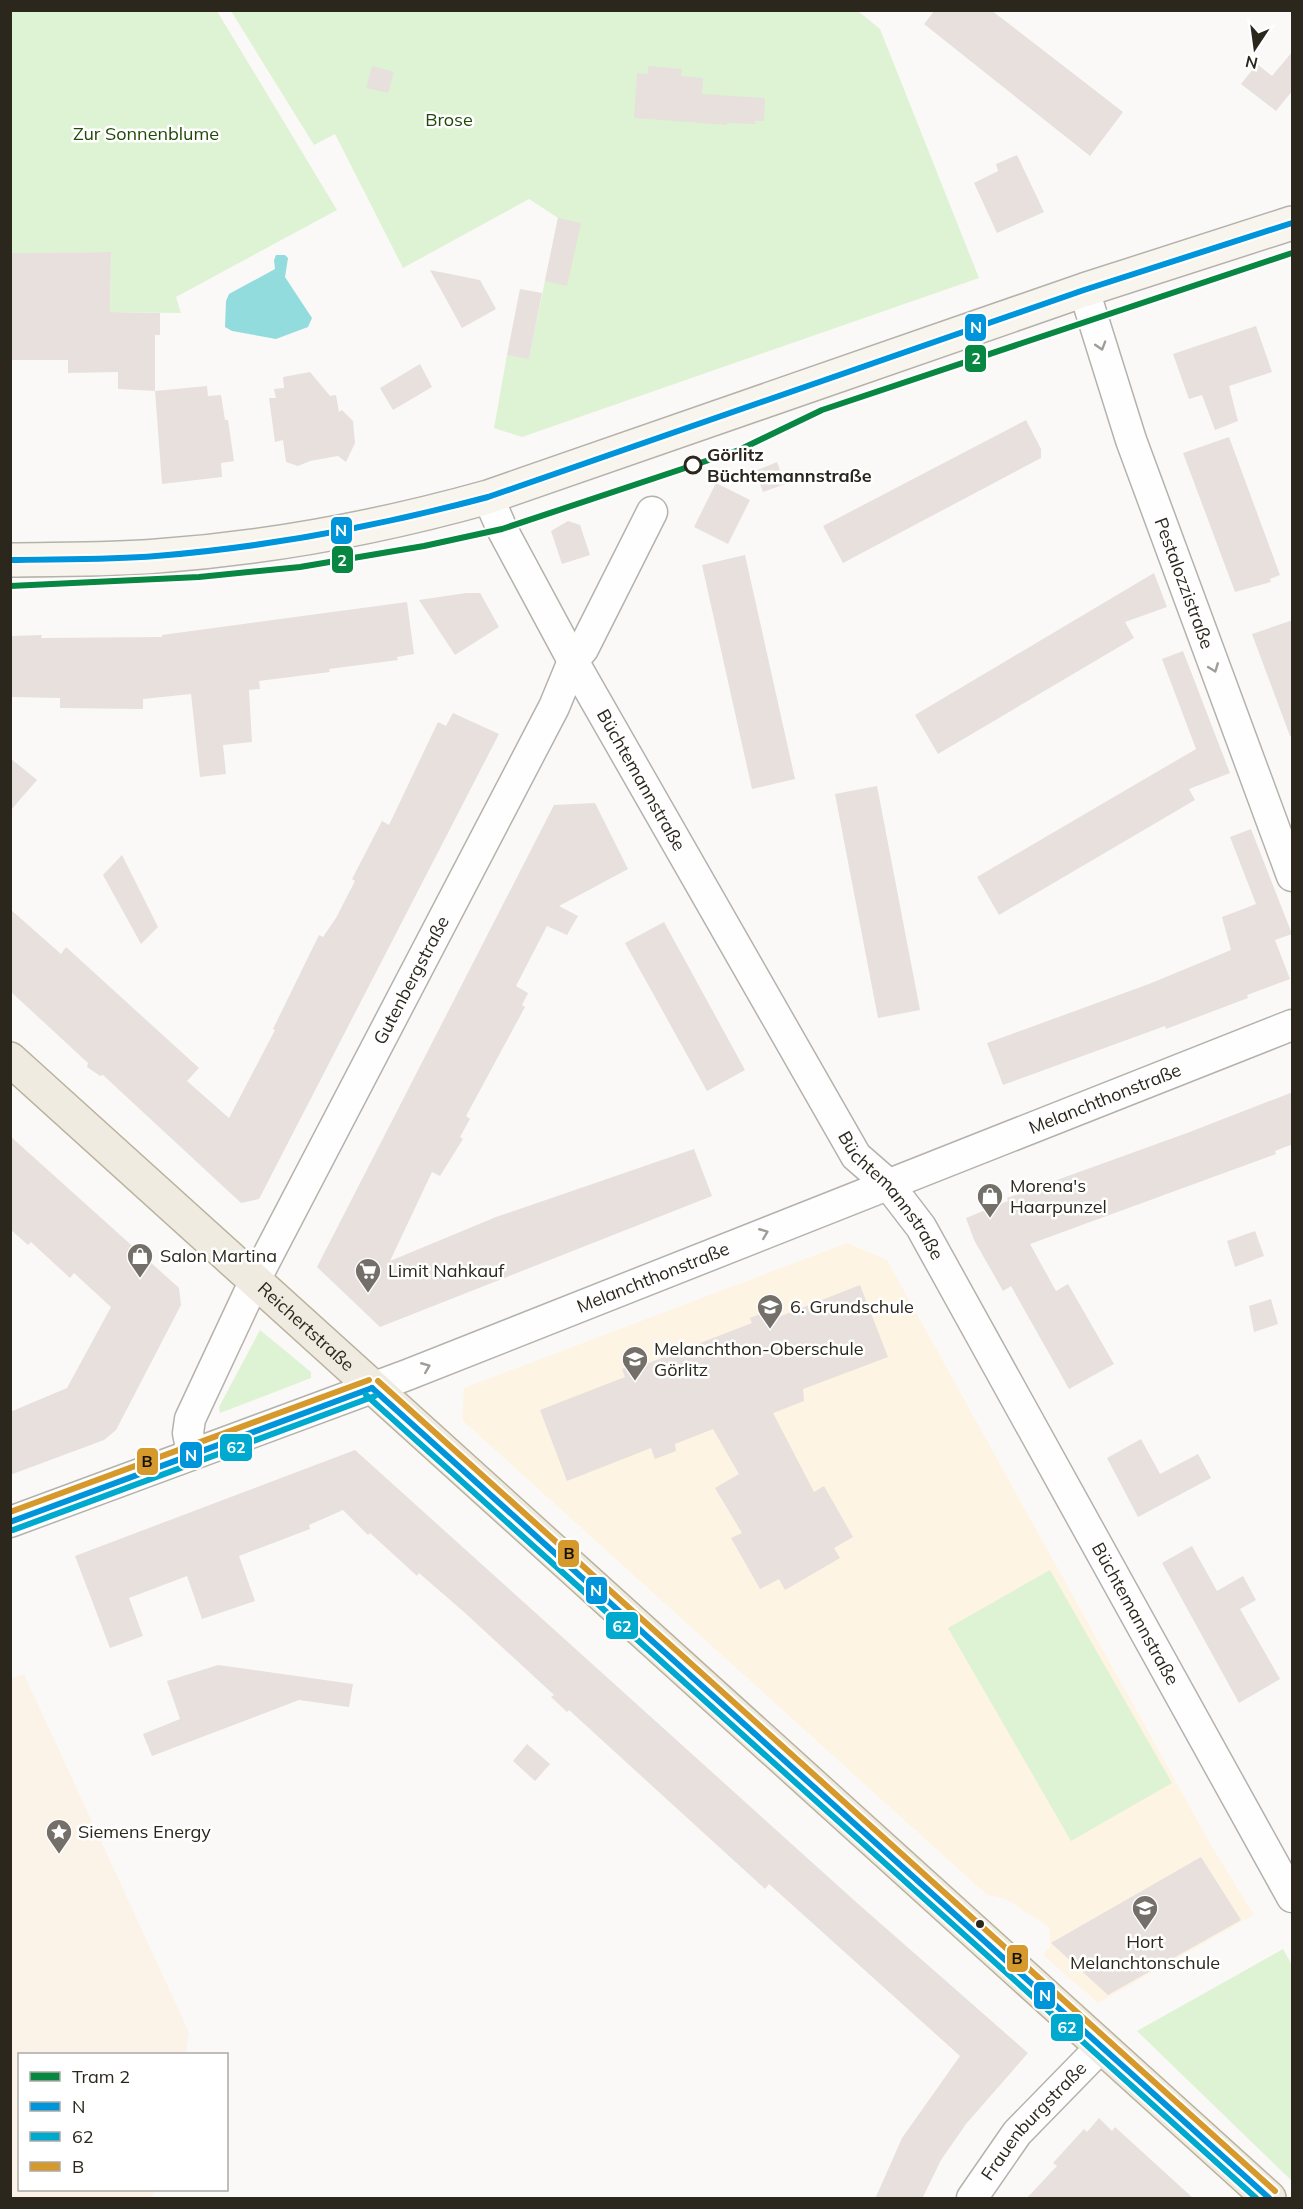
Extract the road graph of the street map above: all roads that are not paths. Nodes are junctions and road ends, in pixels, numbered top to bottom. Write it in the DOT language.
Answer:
graph roads {
  1 [pos="1293,223"];
  2 [pos="1083,290"];
  3 [pos="488,497"];
  4 [pos="652,512"];
  5 [pos="10,560"];
  6 [pos="573,660"];
  7 [pos="1293,876"];
  8 [pos="1293,1025"];
  9 [pos="10,1059"];
  10 [pos="888,1184"];
  11 [pos="255,1280"];
  12 [pos="372,1388"];
  13 [pos="192,1453"];
  14 [pos="10,1522"];
  15 [pos="1293,1897"];
  16 [pos="1100,2048"];
  17 [pos="972,2199"];
  18 [pos="1269,2199"];
  1 -- 2 [label="main road"];
  2 -- 3 [label="main road"];
  2 -- 7 [label="street, Pestalozzistraße, one-way"];
  3 -- 5 [label="main road"];
  3 -- 6 [label="street, Büchtemannstraße"];
  4 -- 6 [label="street, Gutenbergstraße"];
  6 -- 10 [label="street, Büchtemannstraße"];
  6 -- 11 [label="street, Gutenbergstraße"];
  8 -- 10 [label="street, Melanchthonstraße"];
  9 -- 11 [label="main road, Reichertstraße"];
  12 -- 10 [label="street, Melanchthonstraße, one-way"];
  10 -- 15 [label="street, Büchtemannstraße"];
  11 -- 12 [label="main road, Reichertstraße"];
  11 -- 13 [label="street, Gutenbergstraße"];
  12 -- 13 [label="street, Melanchthonstraße"];
  12 -- 16 [label="main road, Reichertstraße"];
  13 -- 14 [label="street, Melanchthonstraße"];
  16 -- 17 [label="street, Frauenburgstraße"];
  16 -- 18 [label="main road, Reichertstraße"];
}
